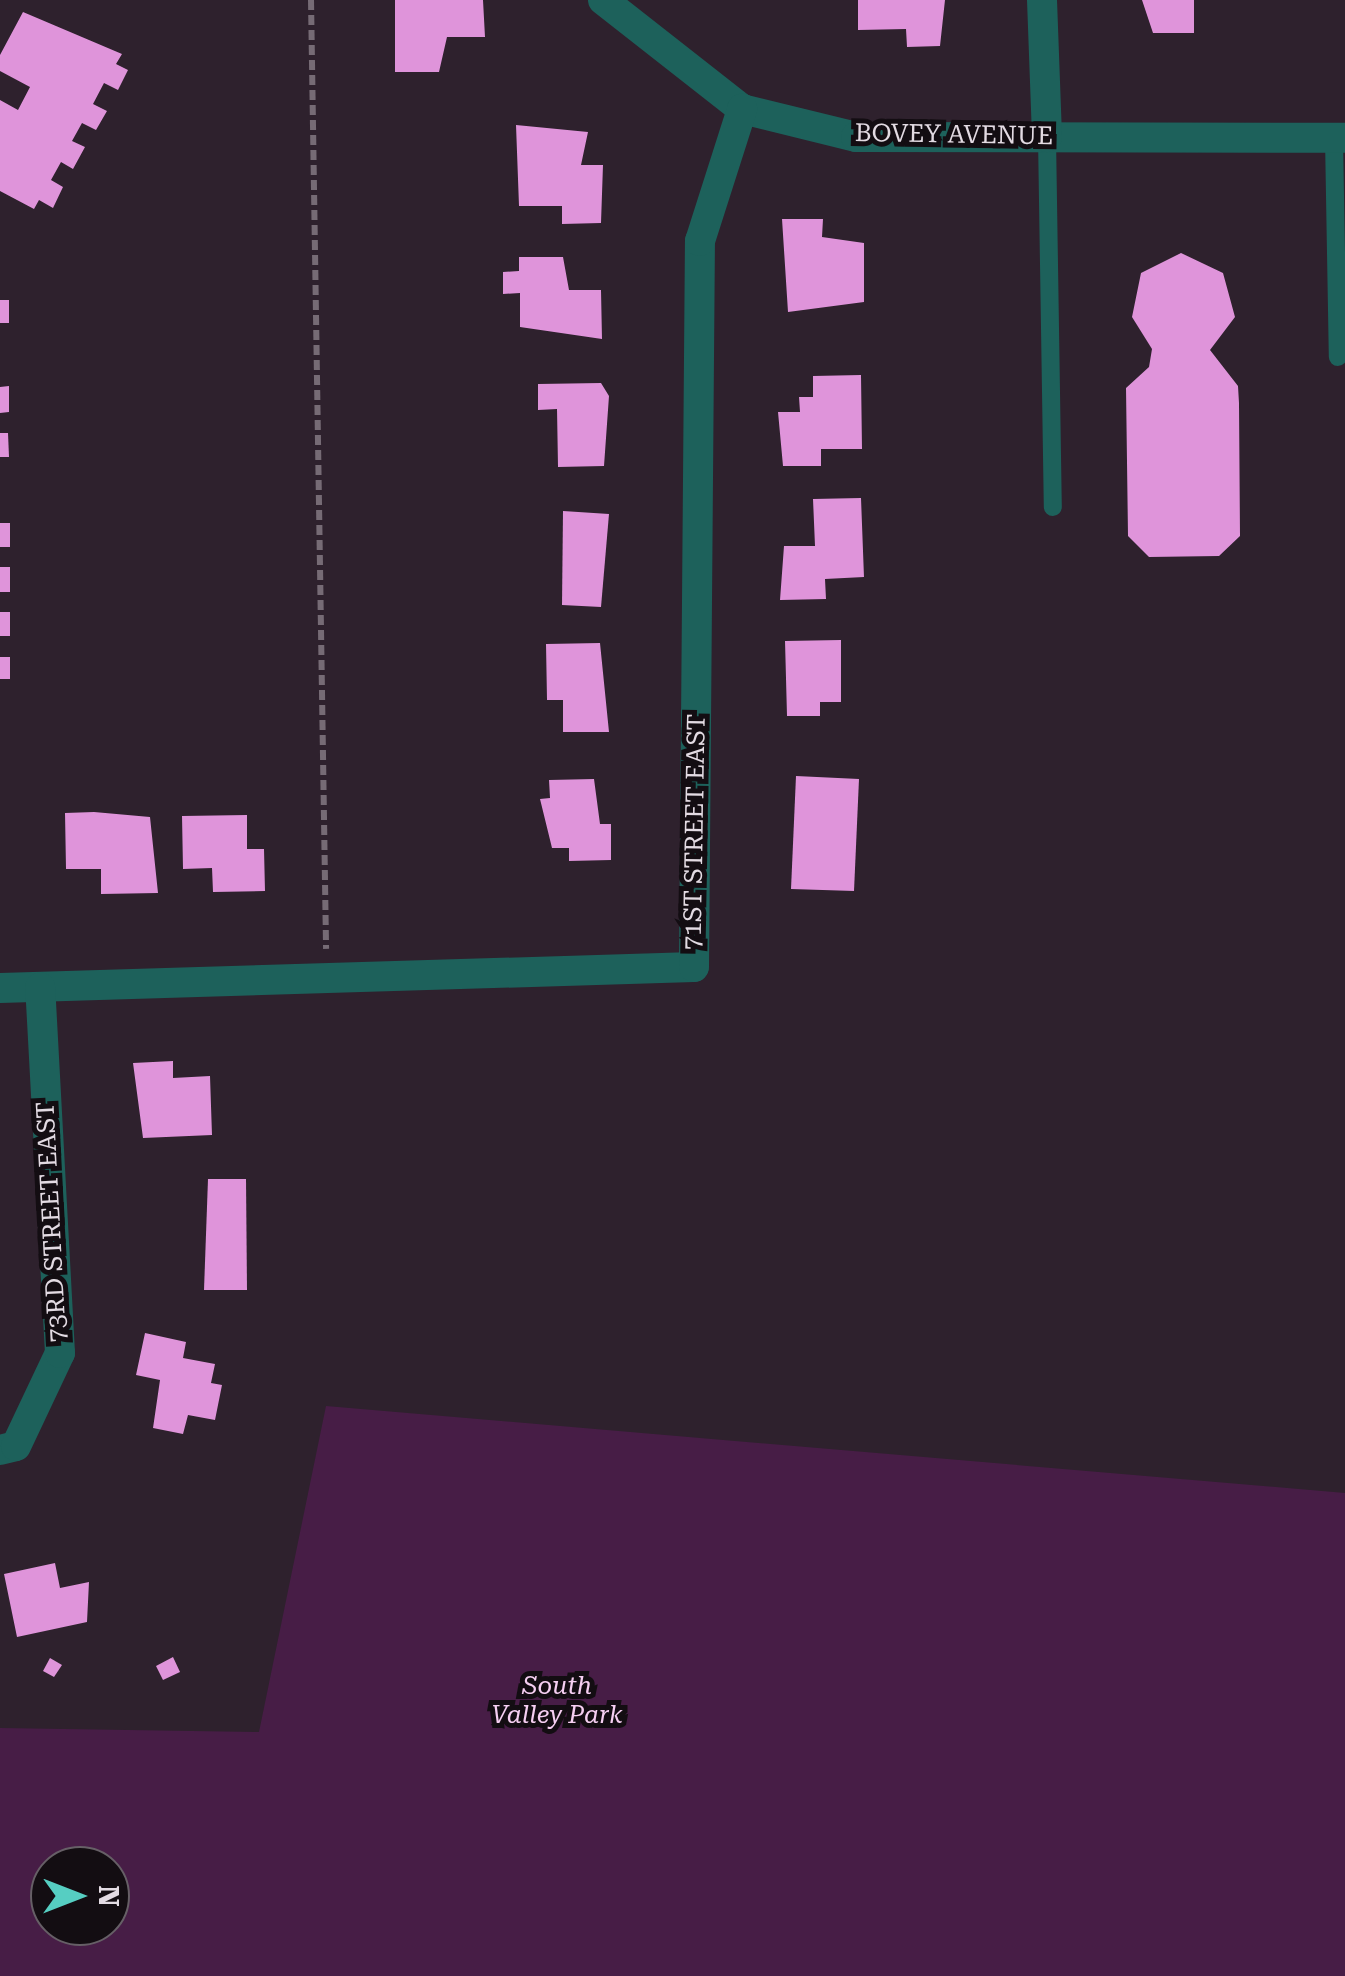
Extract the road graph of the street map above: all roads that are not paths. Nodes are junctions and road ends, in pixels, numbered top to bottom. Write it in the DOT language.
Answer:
graph roads {
  1 [pos="604,0"];
  2 [pos="1042,0"];
  3 [pos="742,109"];
  4 [pos="1047,137"];
  5 [pos="1340,138"];
  6 [pos="1338,357"];
  7 [pos="1053,507"];
  8 [pos="0,988"];
  9 [pos="40,988"];
  10 [pos="8,1448"];
  1 -- 3 [label="street, BOVEY AVENUE"];
  2 -- 4 [label="street"];
  3 -- 4 [label="street, BOVEY AVENUE"];
  3 -- 9 [label="street, 71ST STREET EAST"];
  4 -- 5 [label="street, BOVEY AVENUE"];
  4 -- 7 [label="lane"];
  5 -- 6 [label="lane"];
  8 -- 9 [label="street, 71ST STREET EAST"];
  9 -- 10 [label="street, 73RD STREET EAST"];
}
